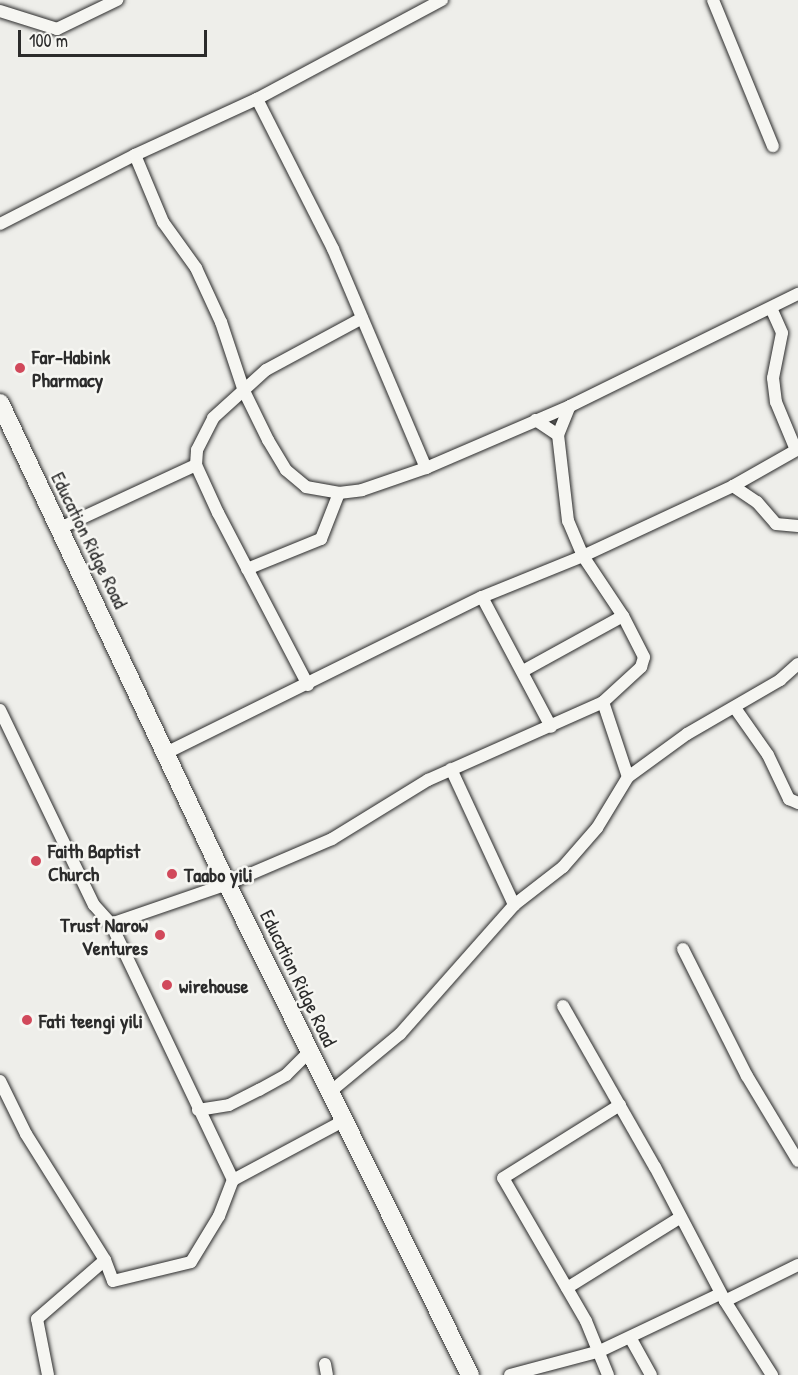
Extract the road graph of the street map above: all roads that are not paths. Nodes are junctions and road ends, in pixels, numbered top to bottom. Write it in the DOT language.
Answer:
graph roads {
  1 [pos="117,0"];
  2 [pos="442,0"];
  3 [pos="713,0"];
  4 [pos="0,11"];
  5 [pos="256,99"];
  6 [pos="773,146"];
  7 [pos="135,155"];
  8 [pos="0,224"];
  9 [pos="798,294"];
  10 [pos="771,308"];
  11 [pos="362,318"];
  12 [pos="244,391"];
  13 [pos="0,403"];
  14 [pos="570,406"];
  15 [pos="536,420"];
  16 [pos="558,435"];
  17 [pos="797,449"];
  18 [pos="196,465"];
  19 [pos="426,468"];
  20 [pos="733,486"];
  21 [pos="339,493"];
  22 [pos="798,526"];
  23 [pos="58,529"];
  24 [pos="584,556"];
  25 [pos="247,569"];
  26 [pos="482,597"];
  27 [pos="623,616"];
  28 [pos="798,664"];
  29 [pos="523,671"];
  30 [pos="308,685"];
  31 [pos="603,702"];
  32 [pos="735,708"];
  33 [pos="0,710"];
  34 [pos="551,728"];
  35 [pos="168,752"];
  36 [pos="451,769"];
  37 [pos="628,777"];
  38 [pos="798,803"];
  39 [pos="227,884"];
  40 [pos="514,905"];
  41 [pos="111,924"];
  42 [pos="683,950"];
  43 [pos="563,1006"];
  44 [pos="310,1051"];
  45 [pos="0,1081"];
  46 [pos="330,1092"];
  47 [pos="620,1105"];
  48 [pos="198,1110"];
  49 [pos="344,1121"];
  50 [pos="798,1161"];
  51 [pos="233,1180"];
  52 [pos="681,1217"];
  53 [pos="105,1260"];
  54 [pos="798,1265"];
  55 [pos="567,1288"];
  56 [pos="723,1298"];
  57 [pos="632,1339"];
  58 [pos="600,1351"];
  59 [pos="551,1370"];
  60 [pos="769,1374"];
  61 [pos="48,1375"];
  62 [pos="470,1375"];
  63 [pos="510,1375"];
  64 [pos="608,1375"];
  65 [pos="651,1375"];
  1 -- 4 [label="street"];
  2 -- 5 [label="street"];
  3 -- 6 [label="street"];
  5 -- 7 [label="street"];
  5 -- 11 [label="street"];
  7 -- 8 [label="street"];
  7 -- 12 [label="street"];
  9 -- 10 [label="street"];
  10 -- 14 [label="street"];
  10 -- 17 [label="street"];
  11 -- 12 [label="street"];
  11 -- 19 [label="street"];
  12 -- 18 [label="street"];
  12 -- 21 [label="street"];
  13 -- 23 [label="main road, Education Ridge Road"];
  14 -- 15 [label="street"];
  14 -- 16 [label="street"];
  15 -- 16 [label="street"];
  15 -- 19 [label="street"];
  16 -- 24 [label="street"];
  17 -- 20 [label="street"];
  18 -- 23 [label="street"];
  18 -- 25 [label="street"];
  19 -- 21 [label="street"];
  20 -- 22 [label="street"];
  20 -- 24 [label="street"];
  21 -- 25 [label="street"];
  23 -- 35 [label="main road, Education Ridge Road"];
  24 -- 26 [label="street"];
  24 -- 27 [label="street"];
  25 -- 30 [label="street"];
  26 -- 29 [label="street"];
  26 -- 30 [label="street"];
  27 -- 29 [label="street"];
  27 -- 31 [label="street"];
  28 -- 32 [label="street"];
  29 -- 34 [label="street"];
  30 -- 35 [label="street"];
  31 -- 34 [label="street"];
  31 -- 37 [label="street"];
  32 -- 37 [label="street"];
  32 -- 38 [label="street"];
  33 -- 41 [label="street"];
  34 -- 36 [label="street"];
  35 -- 39 [label="main road, Education Ridge Road"];
  36 -- 39 [label="street"];
  36 -- 40 [label="street"];
  37 -- 40 [label="street"];
  39 -- 41 [label="street"];
  39 -- 44 [label="main road, Education Ridge Road"];
  40 -- 46 [label="street"];
  41 -- 48 [label="street"];
  42 -- 50 [label="street"];
  43 -- 47 [label="street"];
  44 -- 46 [label="main road, Education Ridge Road"];
  44 -- 48 [label="street"];
  45 -- 53 [label="street"];
  46 -- 49 [label="main road, Education Ridge Road"];
  47 -- 52 [label="street"];
  47 -- 55 [label="street"];
  48 -- 51 [label="street"];
  49 -- 51 [label="street"];
  49 -- 62 [label="main road, Education Ridge Road"];
  51 -- 53 [label="street"];
  52 -- 55 [label="street"];
  52 -- 56 [label="street"];
  53 -- 61 [label="street"];
  54 -- 56 [label="street"];
  55 -- 58 [label="street"];
  56 -- 57 [label="street"];
  56 -- 60 [label="street"];
  57 -- 58 [label="street"];
  57 -- 65 [label="street"];
  58 -- 59 [label="street"];
  58 -- 64 [label="street"];
  59 -- 63 [label="street"];
}
